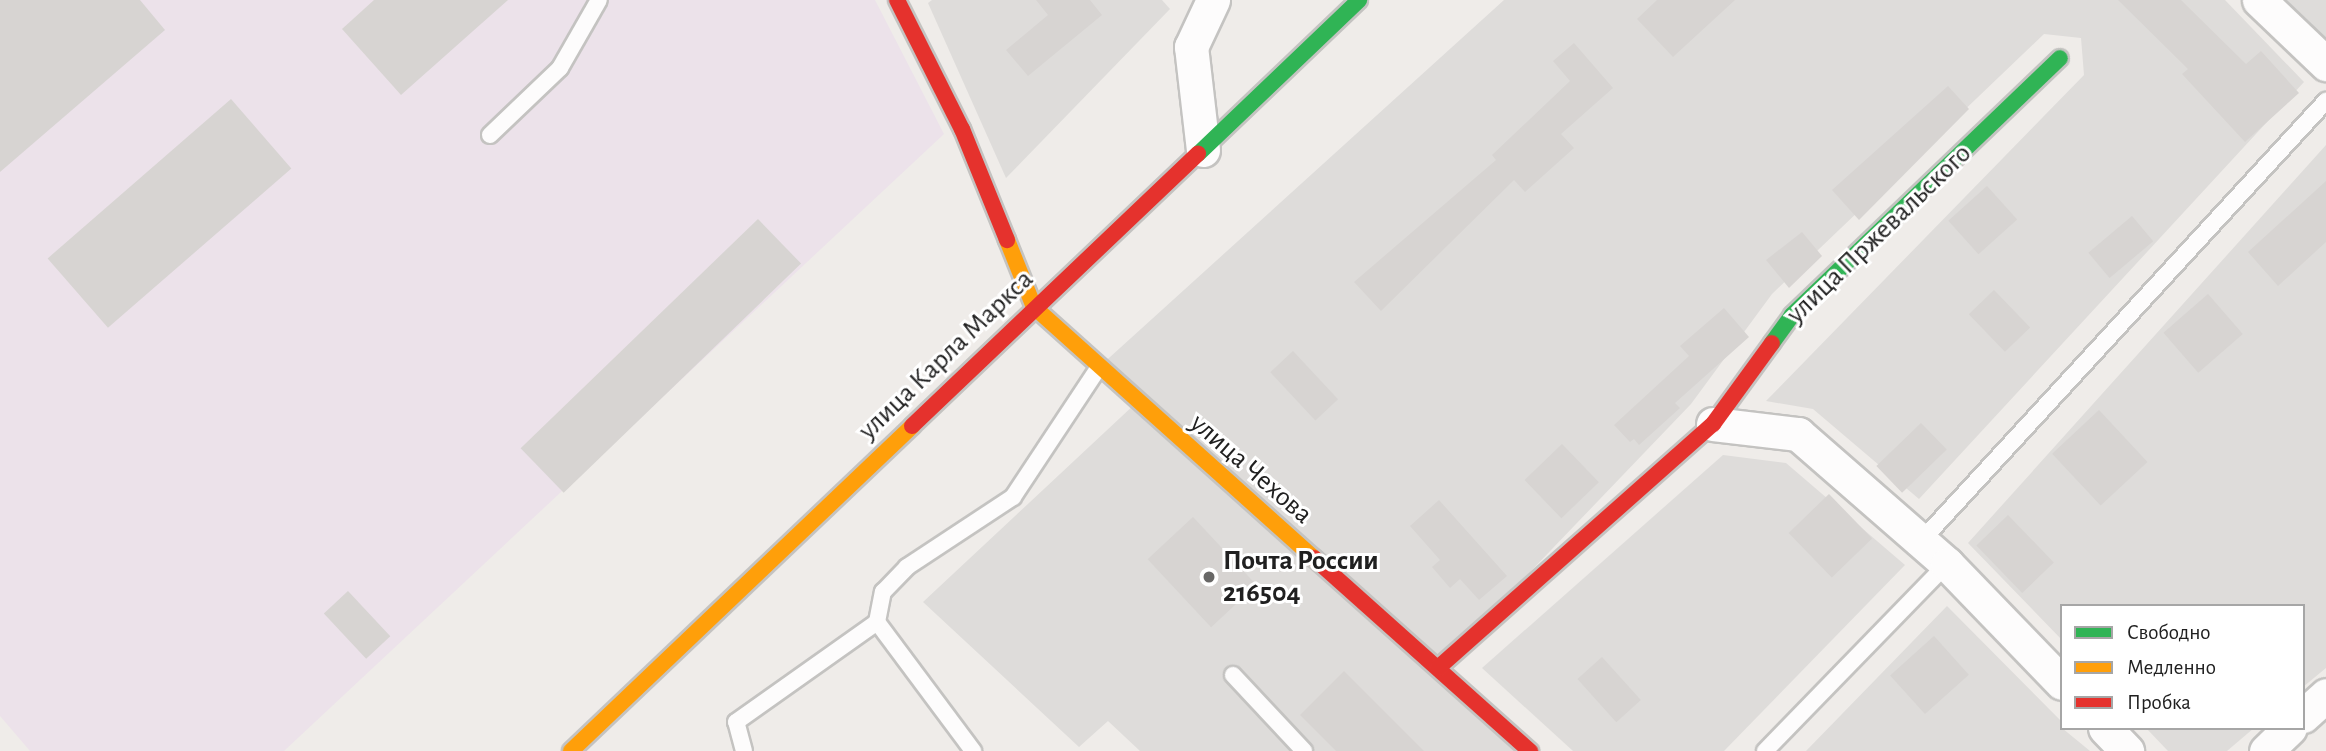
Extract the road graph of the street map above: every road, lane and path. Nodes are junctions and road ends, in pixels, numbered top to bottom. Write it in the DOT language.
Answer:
graph roads {
  1 [pos="599,0"];
  2 [pos="897,0"];
  3 [pos="1213,0"];
  4 [pos="1359,0"];
  5 [pos="2259,0"];
  6 [pos="2060,58"];
  7 [pos="2326,64"];
  8 [pos="2326,101"];
  9 [pos="490,135"];
  10 [pos="1203,150"];
  11 [pos="1034,307"];
  12 [pos="1100,368"];
  13 [pos="1713,424"];
  14 [pos="1922,540"];
  15 [pos="1947,564"];
  16 [pos="877,622"];
  17 [pos="1438,668"];
  18 [pos="1233,675"];
  19 [pos="2060,681"];
  20 [pos="2326,695"];
  21 [pos="2305,714"];
  22 [pos="2107,730"];
  23 [pos="2288,730"];
  24 [pos="571,751"];
  25 [pos="744,751"];
  26 [pos="973,751"];
  27 [pos="1304,751"];
  28 [pos="1530,751"];
  29 [pos="1765,751"];
  30 [pos="2127,751"];
  31 [pos="2266,751"];
  1 -- 9 [label="lane"];
  2 -- 11 [label="street"];
  3 -- 10 [label="street"];
  4 -- 10 [label="street, улица Карла Маркса"];
  5 -- 7 [label="street"];
  6 -- 13 [label="street, улица Пржевальского"];
  8 -- 14 [label="lane"];
  10 -- 11 [label="street, улица Карла Маркса"];
  11 -- 12 [label="street, улица Чехова"];
  11 -- 24 [label="street, улица Карла Маркса"];
  12 -- 16 [label="lane"];
  12 -- 17 [label="street, улица Чехова"];
  13 -- 14 [label="street"];
  13 -- 17 [label="street, улица Пржевальского"];
  14 -- 15 [label="street"];
  15 -- 19 [label="street"];
  15 -- 29 [label="lane"];
  16 -- 25 [label="lane"];
  16 -- 26 [label="lane"];
  17 -- 28 [label="street, улица Чехова"];
  18 -- 27 [label="lane"];
  20 -- 21 [label="street"];
  22 -- 30 [label="street"];
  23 -- 31 [label="street"];
}
